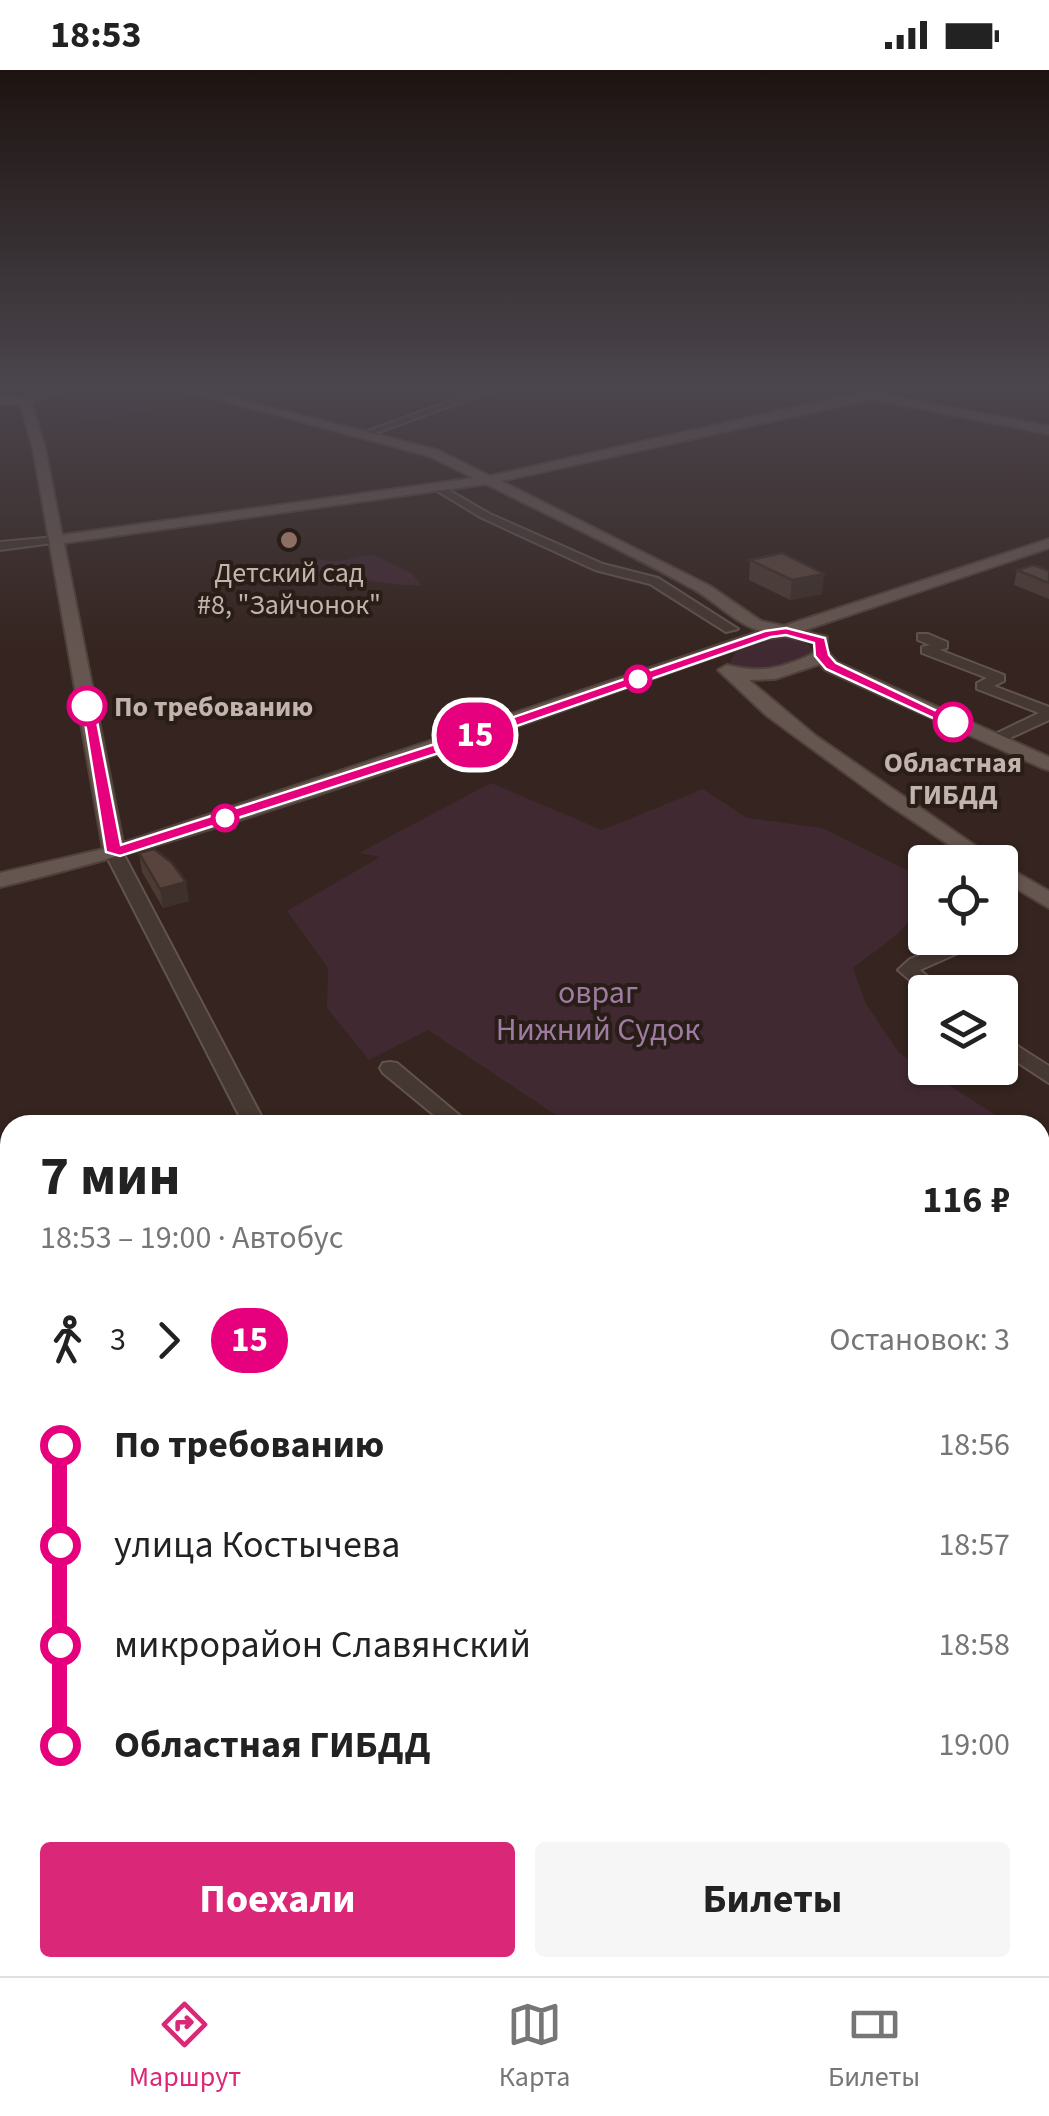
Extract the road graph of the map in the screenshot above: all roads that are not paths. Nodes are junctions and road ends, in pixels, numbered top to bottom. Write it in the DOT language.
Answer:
graph roads {
  1 [pos="45,477"];
  2 [pos="480,477"];
  3 [pos="500,477"];
  4 [pos="486,480"];
  5 [pos="438,487"];
  6 [pos="56,540"];
  7 [pos="0,546"];
  8 [pos="1049,546"];
  9 [pos="786,632"];
  10 [pos="737,636"];
  11 [pos="923,637"];
  12 [pos="821,648"];
  13 [pos="728,664"];
  14 [pos="1049,713"];
  15 [pos="994,740"];
  16 [pos="1049,764"];
  17 [pos="965,845"];
  18 [pos="116,856"];
  19 [pos="0,880"];
  20 [pos="1018,881"];
  21 [pos="0,888"];
  22 [pos="1049,901"];
  23 [pos="938,955"];
  24 [pos="914,975"];
  25 [pos="1018,1054"];
  26 [pos="390,1068"];
  27 [pos="1049,1076"];
  28 [pos="250,1115"];
  29 [pos="448,1115"];
  1 -- 6 [label="main road"];
  2 -- 4 [label="main road"];
  3 -- 4 [label="main road"];
  4 -- 5 [label="main road"];
  4 -- 9 [label="main road"];
  4 -- 10 [label="main road"];
  5 -- 6 [label="main road"];
  5 -- 10 [label="street"];
  6 -- 7 [label="street"];
  6 -- 18 [label="main road"];
  8 -- 9 [label="main road"];
  8 -- 12 [label="main road"];
  9 -- 10 [label="main road"];
  9 -- 12 [label="main road"];
  10 -- 13 [label="main road"];
  11 -- 14 [label="street"];
  12 -- 13 [label="main road"];
  12 -- 15 [label="main road"];
  13 -- 17 [label="main road"];
  13 -- 18 [label="main road"];
  13 -- 18 [label="main road"];
  14 -- 15 [label="street"];
  15 -- 16 [label="main road"];
  18 -- 19 [label="main road"];
  18 -- 21 [label="main road"];
  18 -- 28 [label="street"];
  20 -- 22 [label="main road"];
  23 -- 24 [label="street"];
  25 -- 27 [label="street"];
  26 -- 29 [label="street"];
}
